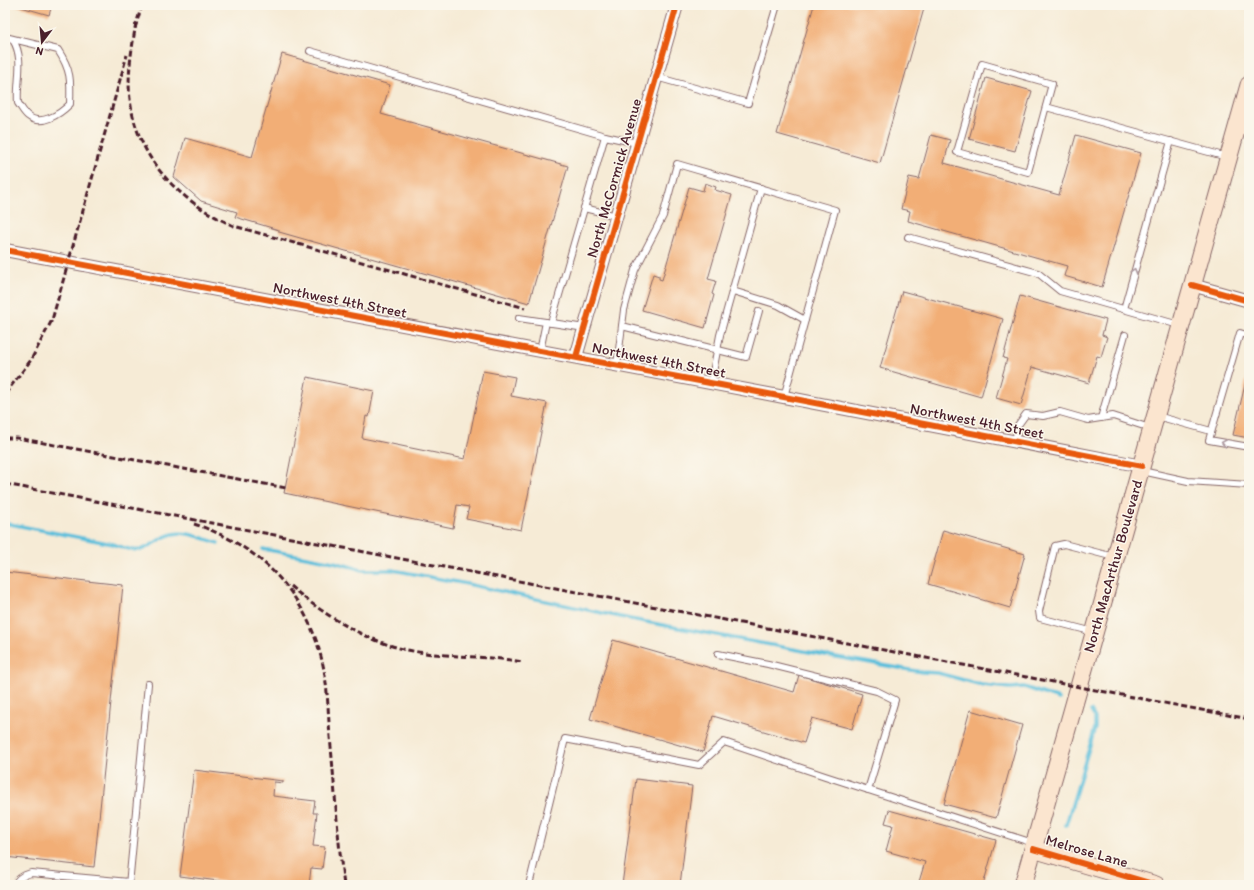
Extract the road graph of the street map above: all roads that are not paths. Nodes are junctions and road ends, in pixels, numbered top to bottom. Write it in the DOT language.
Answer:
graph roads {
  1 [pos="676,5"];
  2 [pos="777,5"];
  3 [pos="5,37"];
  4 [pos="13,40"];
  5 [pos="310,51"];
  6 [pos="656,77"];
  7 [pos="1249,85"];
  8 [pos="1046,107"];
  9 [pos="604,136"];
  10 [pos="1171,141"];
  11 [pos="637,143"];
  12 [pos="1229,157"];
  13 [pos="762,188"];
  14 [pos="584,208"];
  15 [pos="616,216"];
  16 [pos="908,237"];
  17 [pos="5,250"];
  18 [pos="1192,285"];
  19 [pos="732,291"];
  20 [pos="1249,301"];
  21 [pos="1124,309"];
  22 [pos="759,312"];
  23 [pos="519,318"];
  24 [pos="805,320"];
  25 [pos="549,322"];
  26 [pos="1181,325"];
  27 [pos="622,326"];
  28 [pos="585,328"];
  29 [pos="1125,335"];
  30 [pos="1249,336"];
  31 [pos="540,350"];
  32 [pos="717,351"];
  33 [pos="576,357"];
  34 [pos="617,365"];
  35 [pos="711,383"];
  36 [pos="784,396"];
  37 [pos="1101,418"];
  38 [pos="1154,422"];
  39 [pos="1211,431"];
  40 [pos="1015,442"];
  41 [pos="1249,447"];
  42 [pos="1141,468"];
  43 [pos="1249,485"];
  44 [pos="1116,557"];
  45 [pos="1094,632"];
  46 [pos="718,654"];
  47 [pos="148,684"];
  48 [pos="868,790"];
  49 [pos="1034,846"];
  50 [pos="129,884"];
  51 [pos="15,885"];
  52 [pos="529,885"];
  53 [pos="1023,885"];
  54 [pos="1156,885"];
  1 -- 6 [label="street, North McCormick Avenue"];
  2 -- 6 [label="lane"];
  3 -- 4 [label="lane"];
  4 -- 4 [label="lane"];
  5 -- 9 [label="lane"];
  6 -- 11 [label="street, North McCormick Avenue"];
  7 -- 12 [label="main road, North MacArthur Boulevard"];
  8 -- 8 [label="lane"];
  8 -- 10 [label="lane"];
  9 -- 11 [label="lane"];
  9 -- 14 [label="lane"];
  10 -- 12 [label="lane"];
  21 -- 10 [label="lane, one-way"];
  11 -- 15 [label="street, North McCormick Avenue"];
  12 -- 18 [label="main road, North MacArthur Boulevard"];
  13 -- 19 [label="lane"];
  13 -- 24 [label="lane"];
  13 -- 27 [label="lane"];
  14 -- 15 [label="lane"];
  14 -- 25 [label="lane"];
  15 -- 28 [label="street, North McCormick Avenue"];
  16 -- 21 [label="lane"];
  17 -- 31 [label="street, Northwest 4th Street"];
  18 -- 20 [label="street"];
  18 -- 26 [label="main road, North MacArthur Boulevard"];
  19 -- 24 [label="lane"];
  19 -- 32 [label="lane"];
  21 -- 26 [label="lane"];
  22 -- 32 [label="lane"];
  23 -- 25 [label="lane"];
  24 -- 36 [label="lane"];
  25 -- 28 [label="lane"];
  25 -- 31 [label="lane"];
  26 -- 38 [label="main road, North MacArthur Boulevard"];
  27 -- 32 [label="lane"];
  27 -- 34 [label="lane"];
  28 -- 33 [label="street, North McCormick Avenue"];
  29 -- 37 [label="lane"];
  30 -- 39 [label="lane"];
  31 -- 33 [label="street, Northwest 4th Street"];
  32 -- 35 [label="lane"];
  33 -- 34 [label="street, Northwest 4th Street"];
  34 -- 35 [label="street, Northwest 4th Street"];
  35 -- 36 [label="street, Northwest 4th Street"];
  36 -- 40 [label="street, Northwest 4th Street"];
  37 -- 38 [label="lane"];
  37 -- 40 [label="lane"];
  38 -- 39 [label="lane"];
  38 -- 42 [label="main road, North MacArthur Boulevard"];
  41 -- 39 [label="lane, one-way"];
  40 -- 42 [label="street, Northwest 4th Street"];
  42 -- 43 [label="lane"];
  42 -- 44 [label="main road, North MacArthur Boulevard"];
  44 -- 45 [label="main road, North MacArthur Boulevard"];
  44 -- 45 [label="lane"];
  45 -- 49 [label="main road, North MacArthur Boulevard"];
  46 -- 48 [label="lane"];
  47 -- 50 [label="lane"];
  48 -- 49 [label="lane"];
  48 -- 52 [label="lane"];
  49 -- 53 [label="main road, North MacArthur Boulevard"];
  49 -- 54 [label="main road, Melrose Lane"];
  50 -- 51 [label="lane"];
}
